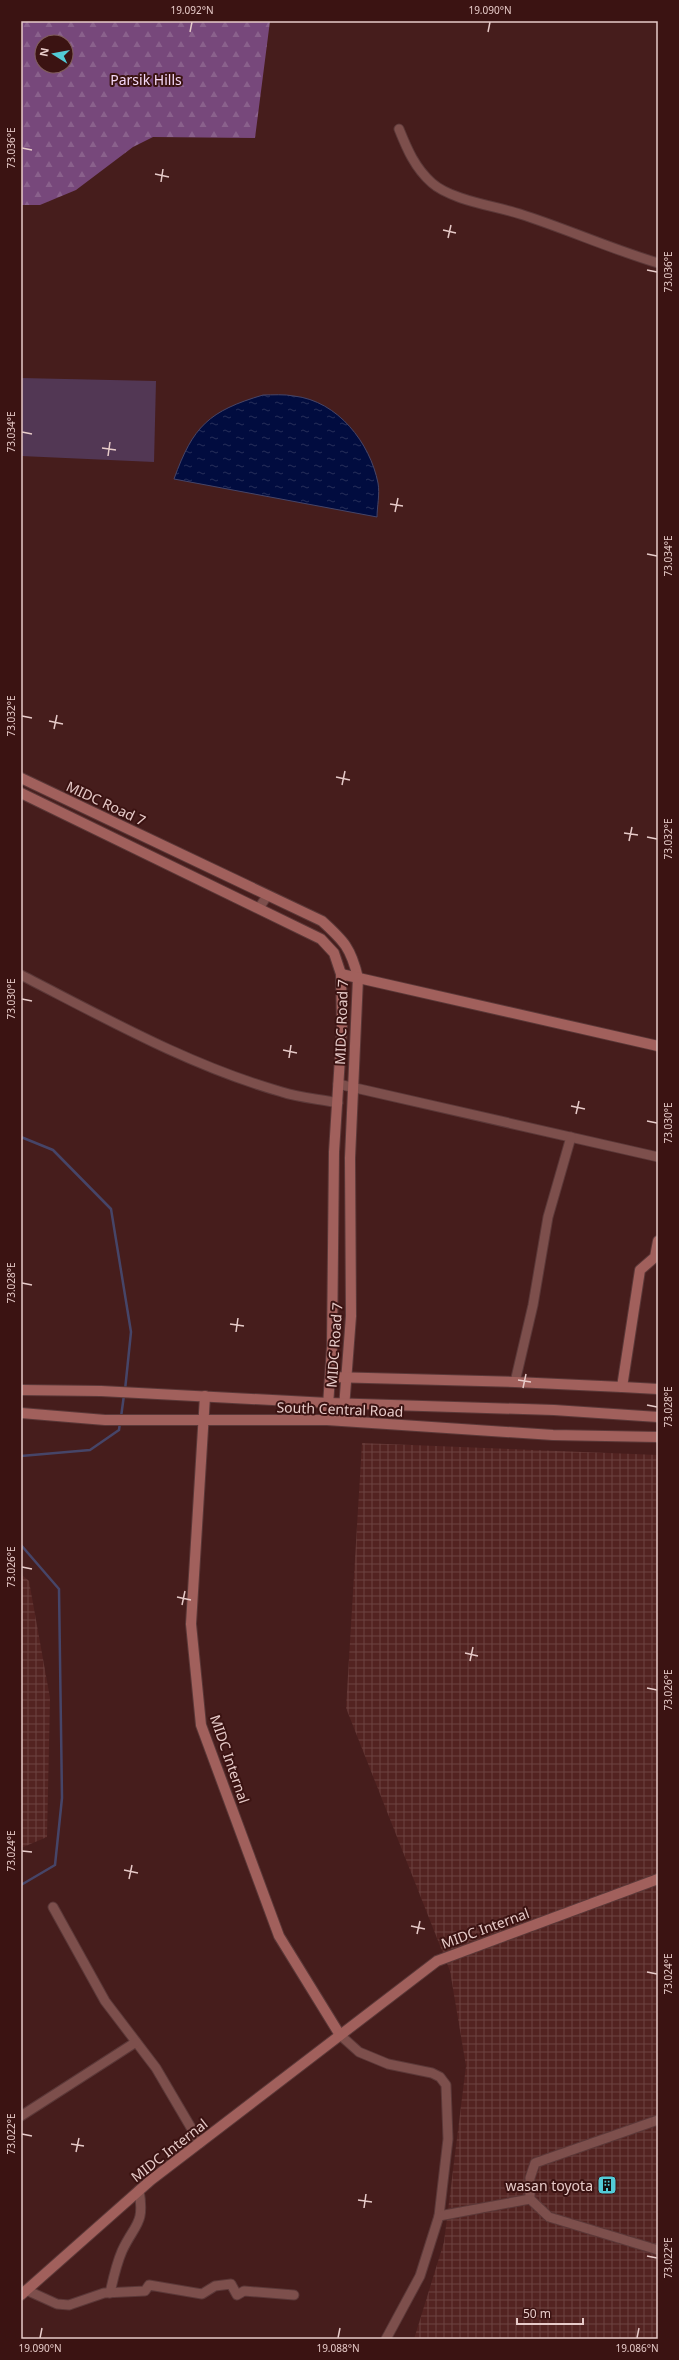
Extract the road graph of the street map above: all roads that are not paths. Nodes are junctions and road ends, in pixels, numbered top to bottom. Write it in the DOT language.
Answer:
graph roads {
  1 [pos="399,129"];
  2 [pos="658,263"];
  3 [pos="21,778"];
  4 [pos="21,793"];
  5 [pos="267,896"];
  6 [pos="259,908"];
  7 [pos="341,974"];
  8 [pos="21,975"];
  9 [pos="358,978"];
  10 [pos="658,1046"];
  11 [pos="338,1084"];
  12 [pos="352,1087"];
  13 [pos="338,1103"];
  14 [pos="571,1137"];
  15 [pos="658,1158"];
  16 [pos="658,1241"];
  17 [pos="330,1377"];
  18 [pos="346,1377"];
  19 [pos="515,1382"];
  20 [pos="622,1387"];
  21 [pos="658,1389"];
  22 [pos="21,1390"];
  23 [pos="204,1396"];
  24 [pos="328,1403"];
  25 [pos="344,1404"];
  26 [pos="21,1413"];
  27 [pos="658,1417"];
  28 [pos="203,1420"];
  29 [pos="327,1420"];
  30 [pos="342,1421"];
  31 [pos="658,1437"];
  32 [pos="658,1879"];
  33 [pos="53,1907"];
  34 [pos="340,2034"];
  35 [pos="136,2042"];
  36 [pos="21,2116"];
  37 [pos="658,2120"];
  38 [pos="200,2143"];
  39 [pos="139,2190"];
  40 [pos="530,2199"];
  41 [pos="439,2216"];
  42 [pos="658,2250"];
  43 [pos="24,2292"];
  44 [pos="110,2293"];
  45 [pos="294,2295"];
  46 [pos="386,2339"];
  1 -- 2 [label="street"];
  3 -- 5 [label="street, MIDC Road 7"];
  4 -- 6 [label="street, MIDC Road 7"];
  5 -- 6 [label="street"];
  5 -- 9 [label="street, MIDC Road 7"];
  6 -- 7 [label="street, MIDC Road 7"];
  7 -- 9 [label="street"];
  7 -- 11 [label="street, MIDC Road 7"];
  8 -- 13 [label="street"];
  9 -- 10 [label="street"];
  9 -- 12 [label="street, MIDC Road 7"];
  11 -- 12 [label="street"];
  11 -- 13 [label="street, MIDC Road 7"];
  12 -- 14 [label="street"];
  12 -- 18 [label="street, MIDC Road 7"];
  13 -- 17 [label="street, MIDC Road 7"];
  14 -- 15 [label="street"];
  14 -- 19 [label="street"];
  16 -- 20 [label="street"];
  17 -- 18 [label="street"];
  17 -- 24 [label="street, MIDC Road 7"];
  18 -- 19 [label="street"];
  18 -- 25 [label="street, MIDC Road 7"];
  19 -- 20 [label="street"];
  20 -- 21 [label="street"];
  22 -- 23 [label="street, South Central Road"];
  23 -- 24 [label="street, South Central Road"];
  23 -- 28 [label="street, MIDC Internal"];
  24 -- 25 [label="street, South Central Road"];
  24 -- 29 [label="street, MIDC Road 7"];
  25 -- 27 [label="street, South Central Road"];
  25 -- 30 [label="street, MIDC Road 7"];
  26 -- 28 [label="street, South Central Road"];
  28 -- 29 [label="street, South Central Road"];
  28 -- 34 [label="street, MIDC Internal"];
  29 -- 30 [label="street, South Central Road"];
  30 -- 31 [label="street, South Central Road"];
  32 -- 34 [label="street, MIDC Internal"];
  33 -- 35 [label="street"];
  34 -- 38 [label="street, MIDC Internal"];
  34 -- 41 [label="street"];
  35 -- 36 [label="street"];
  35 -- 38 [label="street"];
  37 -- 40 [label="street"];
  38 -- 39 [label="street, MIDC Internal"];
  39 -- 43 [label="street, MIDC Internal"];
  39 -- 44 [label="street"];
  40 -- 41 [label="street"];
  40 -- 42 [label="street"];
  41 -- 46 [label="street"];
  43 -- 44 [label="street"];
  44 -- 45 [label="street"];
}
